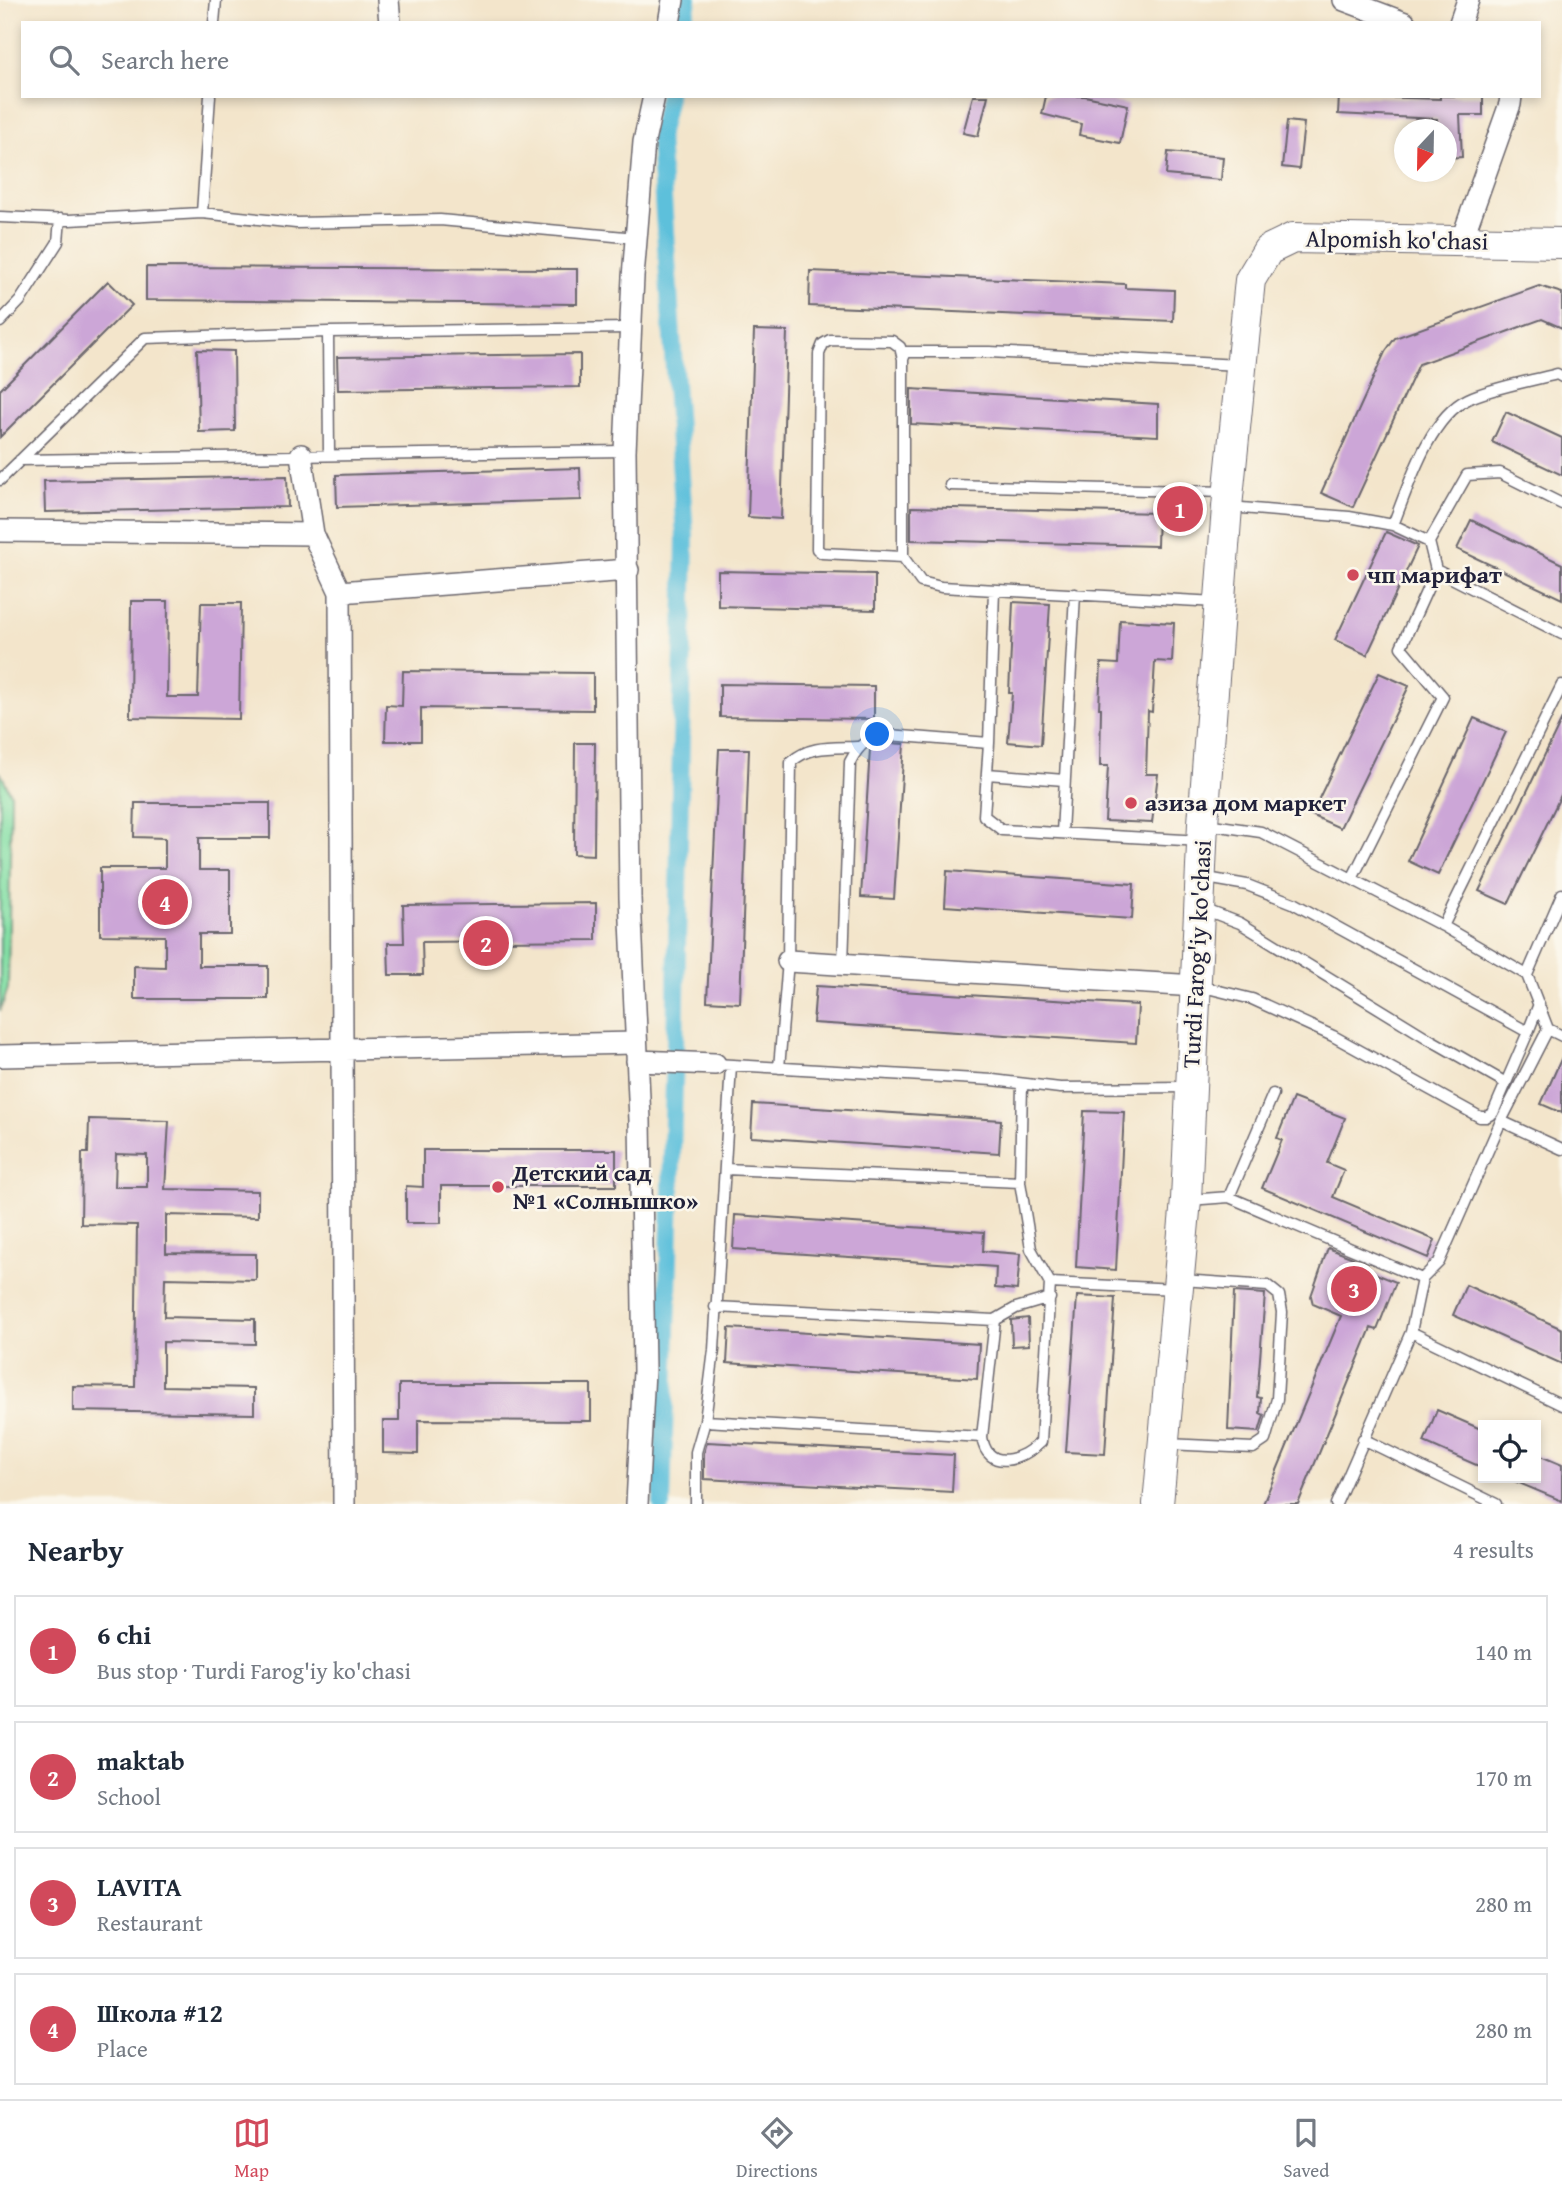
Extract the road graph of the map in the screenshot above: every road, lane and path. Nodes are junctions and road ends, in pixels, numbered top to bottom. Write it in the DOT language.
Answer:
graph roads {
  1 [pos="216,0"];
  2 [pos="388,0"];
  3 [pos="673,0"];
  4 [pos="1344,0"];
  5 [pos="214,21"];
  6 [pos="390,21"];
  7 [pos="669,21"];
  8 [pos="1400,21"];
  9 [pos="210,98"];
  10 [pos="653,98"];
  11 [pos="1511,98"];
  12 [pos="202,213"];
  13 [pos="0,217"];
  14 [pos="60,219"];
  15 [pos="636,238"];
  16 [pos="1461,242"];
  17 [pos="1562,243"];
  18 [pos="1250,279"];
  19 [pos="0,321"];
  20 [pos="631,328"];
  21 [pos="328,332"];
  22 [pos="902,359"];
  23 [pos="1242,365"];
  24 [pos="1562,377"];
  25 [pos="625,451"];
  26 [pos="301,455"];
  27 [pos="329,455"];
  28 [pos="20,460"];
  29 [pos="0,480"];
  30 [pos="950,485"];
  31 [pos="1228,499"];
  32 [pos="1562,504"];
  33 [pos="1393,525"];
  34 [pos="0,531"];
  35 [pos="313,534"];
  36 [pos="1430,542"];
  37 [pos="903,557"];
  38 [pos="628,570"];
  39 [pos="1436,570"];
  40 [pos="994,590"];
  41 [pos="340,592"];
  42 [pos="1074,594"];
  43 [pos="1220,603"];
  44 [pos="1562,634"];
  45 [pos="1562,685"];
  46 [pos="989,743"];
  47 [pos="857,747"];
  48 [pos="987,774"];
  49 [pos="1065,780"];
  50 [pos="1203,832"];
  51 [pos="1062,833"];
  52 [pos="1201,877"];
  53 [pos="1352,879"];
  54 [pos="1562,894"];
  55 [pos="1199,907"];
  56 [pos="1550,922"];
  57 [pos="1443,926"];
  58 [pos="1562,927"];
  59 [pos="788,961"];
  60 [pos="843,964"];
  61 [pos="1527,975"];
  62 [pos="1196,986"];
  63 [pos="1539,1004"];
  64 [pos="1548,1029"];
  65 [pos="1528,1032"];
  66 [pos="1562,1036"];
  67 [pos="341,1050"];
  68 [pos="637,1052"];
  69 [pos="0,1056"];
  70 [pos="719,1065"];
  71 [pos="779,1068"];
  72 [pos="1506,1083"];
  73 [pos="1022,1084"];
  74 [pos="1191,1087"];
  75 [pos="1273,1094"];
  76 [pos="1501,1121"];
  77 [pos="1562,1149"];
  78 [pos="725,1169"];
  79 [pos="1020,1182"];
  80 [pos="1229,1197"];
  81 [pos="1186,1200"];
  82 [pos="1422,1279"];
  83 [pos="1050,1283"];
  84 [pos="1180,1285"];
  85 [pos="1049,1298"];
  86 [pos="715,1307"];
  87 [pos="995,1320"];
  88 [pos="1411,1332"];
  89 [pos="1562,1405"];
  90 [pos="705,1421"];
  91 [pos="982,1437"];
  92 [pos="1363,1439"];
  93 [pos="1164,1444"];
  94 [pos="344,1504"];
  95 [pos="637,1504"];
  96 [pos="696,1504"];
  97 [pos="1158,1504"];
  98 [pos="1336,1504"];
  99 [pos="1496,1504"];
  1 -- 5 [label="lane"];
  2 -- 6 [label="street"];
  3 -- 7 [label="street"];
  4 -- 8 [label="street"];
  9 -- 12 [label="lane"];
  10 -- 15 [label="street"];
  11 -- 16 [label="street"];
  12 -- 14 [label="lane"];
  12 -- 15 [label="lane"];
  13 -- 14 [label="lane"];
  14 -- 19 [label="lane"];
  15 -- 20 [label="street"];
  16 -- 17 [label="street, Alpomish ko'chasi"];
  16 -- 18 [label="street, Alpomish ko'chasi"];
  18 -- 23 [label="street, Turdi Farog'iy ko'chasi"];
  20 -- 21 [label="lane"];
  20 -- 25 [label="street"];
  21 -- 27 [label="lane"];
  21 -- 28 [label="lane"];
  22 -- 23 [label="lane"];
  22 -- 37 [label="lane"];
  22 -- 37 [label="lane"];
  23 -- 31 [label="street, Turdi Farog'iy ko'chasi"];
  24 -- 33 [label="lane"];
  25 -- 27 [label="lane"];
  25 -- 38 [label="street"];
  26 -- 27 [label="lane"];
  26 -- 28 [label="lane"];
  26 -- 35 [label="street"];
  28 -- 29 [label="lane"];
  30 -- 31 [label="lane"];
  31 -- 33 [label="lane"];
  31 -- 43 [label="street, Turdi Farog'iy ko'chasi"];
  32 -- 36 [label="lane"];
  33 -- 36 [label="lane"];
  34 -- 35 [label="street"];
  35 -- 41 [label="street"];
  36 -- 39 [label="lane"];
  37 -- 40 [label="lane"];
  38 -- 41 [label="street"];
  38 -- 68 [label="street"];
  39 -- 44 [label="lane"];
  39 -- 53 [label="lane"];
  40 -- 42 [label="lane"];
  40 -- 46 [label="lane"];
  41 -- 67 [label="street"];
  42 -- 43 [label="lane"];
  42 -- 49 [label="lane"];
  43 -- 50 [label="street, Turdi Farog'iy ko'chasi"];
  45 -- 57 [label="lane"];
  46 -- 47 [label="lane"];
  46 -- 48 [label="lane"];
  47 -- 59 [label="lane"];
  47 -- 60 [label="lane"];
  48 -- 49 [label="lane"];
  48 -- 51 [label="lane"];
  49 -- 51 [label="lane"];
  50 -- 51 [label="lane"];
  50 -- 52 [label="street, Turdi Farog'iy ko'chasi"];
  50 -- 53 [label="lane"];
  52 -- 55 [label="street, Turdi Farog'iy ko'chasi"];
  52 -- 65 [label="lane"];
  53 -- 57 [label="lane"];
  54 -- 56 [label="lane"];
  55 -- 62 [label="street, Turdi Farog'iy ko'chasi"];
  55 -- 72 [label="lane"];
  56 -- 58 [label="lane"];
  56 -- 61 [label="lane"];
  57 -- 61 [label="lane"];
  59 -- 60 [label="street"];
  59 -- 71 [label="lane"];
  60 -- 62 [label="street"];
  61 -- 63 [label="lane"];
  62 -- 72 [label="lane"];
  62 -- 74 [label="street, Turdi Farog'iy ko'chasi"];
  63 -- 64 [label="lane"];
  63 -- 65 [label="lane"];
  64 -- 66 [label="lane"];
  64 -- 76 [label="lane"];
  65 -- 72 [label="lane"];
  67 -- 68 [label="street"];
  67 -- 69 [label="street"];
  67 -- 94 [label="street"];
  68 -- 70 [label="street"];
  68 -- 95 [label="street"];
  70 -- 71 [label="lane"];
  70 -- 78 [label="lane"];
  71 -- 73 [label="lane"];
  73 -- 74 [label="lane"];
  73 -- 79 [label="lane"];
  74 -- 81 [label="street, Turdi Farog'iy ko'chasi"];
  75 -- 80 [label="lane"];
  76 -- 77 [label="lane"];
  76 -- 82 [label="lane"];
  78 -- 79 [label="lane"];
  78 -- 86 [label="lane"];
  79 -- 83 [label="lane"];
  80 -- 81 [label="lane"];
  80 -- 82 [label="lane"];
  81 -- 84 [label="street, Turdi Farog'iy ko'chasi"];
  82 -- 88 [label="lane"];
  83 -- 84 [label="lane"];
  83 -- 85 [label="lane"];
  84 -- 93 [label="street, Turdi Farog'iy ko'chasi"];
  84 -- 93 [label="lane"];
  85 -- 87 [label="lane"];
  85 -- 91 [label="lane"];
  86 -- 87 [label="lane"];
  86 -- 90 [label="lane"];
  87 -- 91 [label="lane"];
  88 -- 89 [label="lane"];
  88 -- 92 [label="lane"];
  90 -- 91 [label="lane"];
  90 -- 96 [label="lane"];
  92 -- 98 [label="lane"];
  92 -- 99 [label="lane"];
  93 -- 97 [label="street, Turdi Farog'iy ko'chasi"];
}
